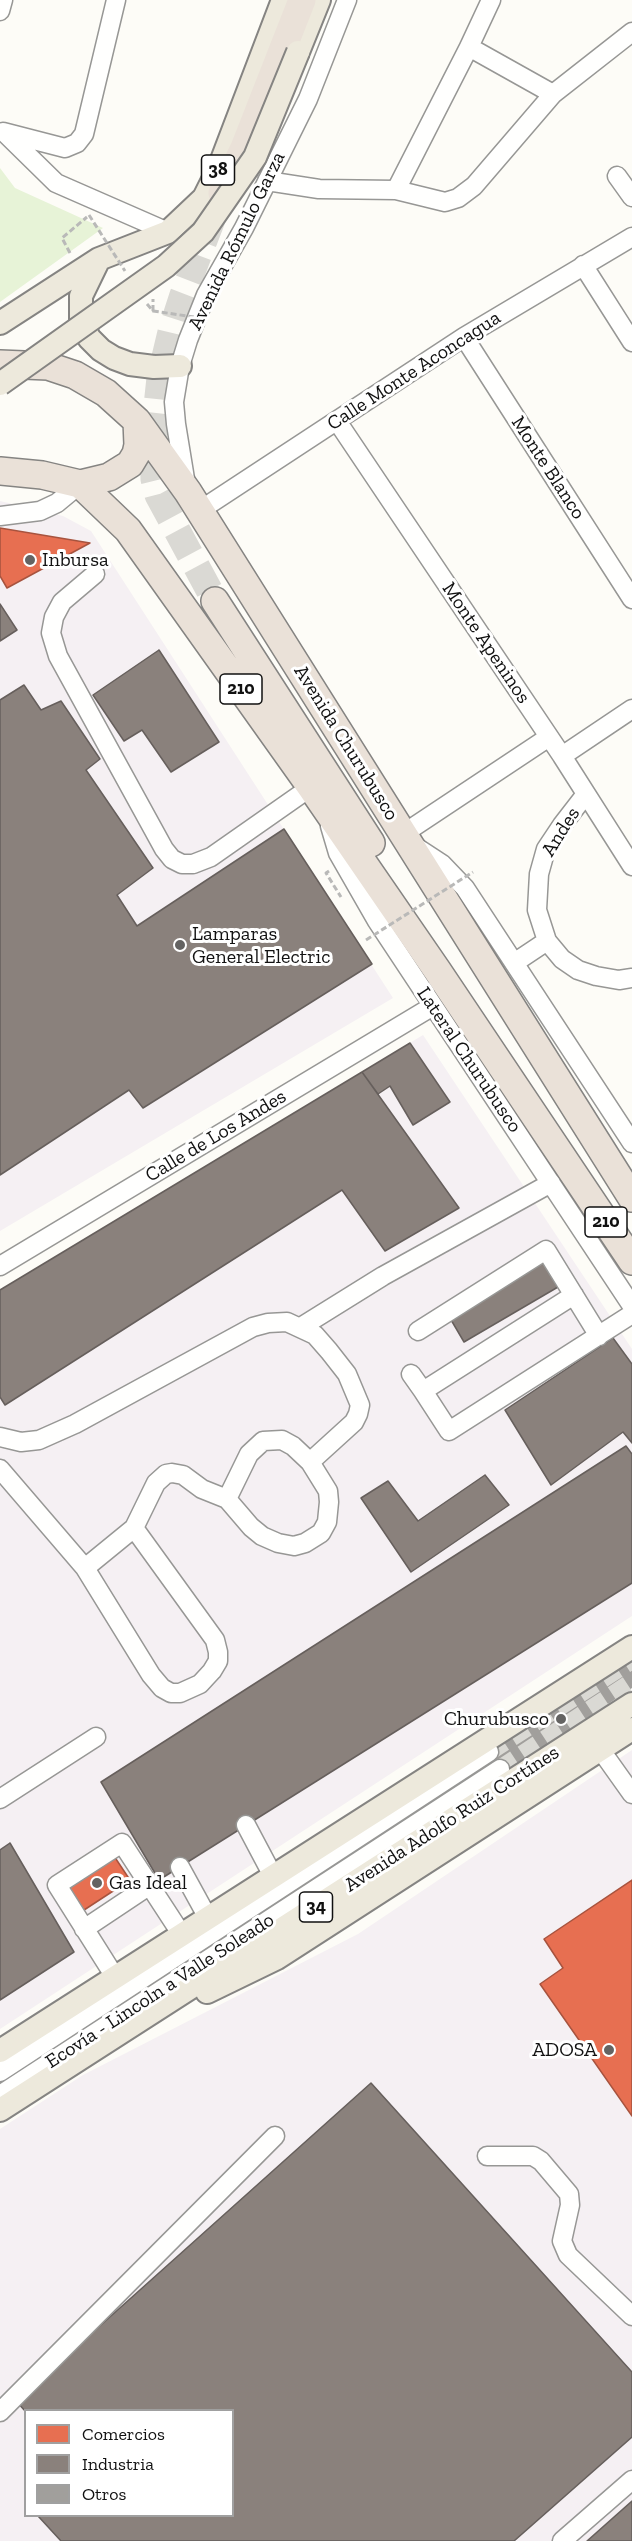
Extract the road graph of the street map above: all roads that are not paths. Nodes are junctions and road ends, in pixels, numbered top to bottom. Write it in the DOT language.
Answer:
graph roads {
  1 [pos="3,0"];
  2 [pos="116,0"];
  3 [pos="283,0"];
  4 [pos="302,0"];
  5 [pos="319,0"];
  6 [pos="347,0"];
  7 [pos="491,0"];
  8 [pos="0,11"];
  9 [pos="632,32"];
  10 [pos="469,47"];
  11 [pos="553,94"];
  12 [pos="2,130"];
  13 [pos="617,176"];
  14 [pos="267,181"];
  15 [pos="396,190"];
  16 [pos="222,194"];
  17 [pos="632,197"];
  18 [pos="168,232"];
  19 [pos="632,237"];
  20 [pos="99,259"];
  21 [pos="583,265"];
  22 [pos="0,323"];
  23 [pos="464,338"];
  24 [pos="632,342"];
  25 [pos="0,364"];
  26 [pos="180,366"];
  27 [pos="0,384"];
  28 [pos="137,421"];
  29 [pos="337,421"];
  30 [pos="0,471"];
  31 [pos="80,484"];
  32 [pos="194,502"];
  33 [pos="0,516"];
  34 [pos="95,574"];
  35 [pos="632,599"];
  36 [pos="215,601"];
  37 [pos="632,710"];
  38 [pos="549,737"];
  39 [pos="562,756"];
  40 [pos="586,794"];
  41 [pos="317,796"];
  42 [pos="405,838"];
  43 [pos="632,866"];
  44 [pos="547,940"];
  45 [pos="514,963"];
  46 [pos="437,970"];
  47 [pos="632,978"];
  48 [pos="433,1006"];
  49 [pos="632,1143"];
  50 [pos="551,1184"];
  51 [pos="632,1198"];
  52 [pos="632,1261"];
  53 [pos="0,1266"];
  54 [pos="574,1295"];
  55 [pos="632,1306"];
  56 [pos="632,1314"];
  57 [pos="301,1327"];
  58 [pos="418,1330"];
  59 [pos="599,1336"];
  60 [pos="411,1374"];
  61 [pos="423,1391"];
  62 [pos="0,1437"];
  63 [pos="310,1462"];
  64 [pos="0,1468"];
  65 [pos="227,1500"];
  66 [pos="134,1528"];
  67 [pos="85,1568"];
  68 [pos="632,1647"];
  69 [pos="632,1704"];
  70 [pos="632,1728"];
  71 [pos="96,1737"];
  72 [pos="600,1749"];
  73 [pos="489,1752"];
  74 [pos="500,1769"];
  75 [pos="632,1794"];
  76 [pos="0,1799"];
  77 [pos="246,1825"];
  78 [pos="180,1867"];
  79 [pos="273,1876"];
  80 [pos="150,1886"];
  81 [pos="208,1918"];
  82 [pos="84,1929"];
  83 [pos="182,1935"];
  84 [pos="115,1977"];
  85 [pos="122,2032"];
  86 [pos="0,2051"];
  87 [pos="0,2072"];
  88 [pos="0,2096"];
  89 [pos="0,2110"];
  90 [pos="275,2136"];
  91 [pos="488,2156"];
  92 [pos="632,2316"];
  93 [pos="0,2412"];
  94 [pos="632,2480"];
  95 [pos="562,2541"];
  1 -- 8 [label="street"];
  2 -- 12 [label="street"];
  3 -- 18 [label="main road, 38"];
  4 -- 16 [label="highway"];
  5 -- 27 [label="main road, Avenida Rómulo Garza / 38, bridge"];
  6 -- 14 [label="street, Avenida Rómulo Garza / 38"];
  7 -- 10 [label="street"];
  9 -- 11 [label="street"];
  10 -- 11 [label="street"];
  10 -- 15 [label="street"];
  11 -- 15 [label="street"];
  12 -- 18 [label="street"];
  13 -- 17 [label="street"];
  14 -- 15 [label="street"];
  14 -- 26 [label="street, Avenida Rómulo Garza / 38"];
  18 -- 20 [label="main road, 38"];
  19 -- 21 [label="street, Calle Monte Aconcagua"];
  20 -- 22 [label="main road, 38"];
  20 -- 26 [label="main road"];
  21 -- 23 [label="street, Calle Monte Aconcagua"];
  21 -- 24 [label="street"];
  23 -- 29 [label="street, Calle Monte Aconcagua"];
  23 -- 35 [label="street, Monte Blanco"];
  25 -- 28 [label="highway, Avenida Churubusco / 210"];
  26 -- 32 [label="street, Avenida Rómulo Garza / 38"];
  28 -- 31 [label="highway"];
  28 -- 32 [label="highway, Avenida Churubusco / 210"];
  29 -- 32 [label="street, Calle Monte Aconcagua"];
  29 -- 38 [label="street, Monte Apeninos"];
  30 -- 31 [label="highway"];
  31 -- 33 [label="street"];
  31 -- 41 [label="highway, 210"];
  32 -- 42 [label="highway, Avenida Churubusco / 210"];
  34 -- 41 [label="street"];
  36 -- 46 [label="highway"];
  37 -- 39 [label="street"];
  38 -- 39 [label="street, Monte Apeninos"];
  38 -- 42 [label="street"];
  39 -- 40 [label="street, Monte Apeninos"];
  40 -- 43 [label="street, Monte Apeninos"];
  40 -- 44 [label="street, Andes"];
  41 -- 46 [label="highway, 210"];
  41 -- 48 [label="street, Lateral Churubusco"];
  42 -- 45 [label="street"];
  42 -- 51 [label="highway, Avenida Churubusco / 210"];
  44 -- 45 [label="street"];
  44 -- 47 [label="street, Andes"];
  45 -- 49 [label="street"];
  46 -- 52 [label="highway, 210"];
  48 -- 50 [label="street, Lateral Churubusco"];
  48 -- 53 [label="street, Calle de Los Andes"];
  50 -- 55 [label="street, Lateral Churubusco"];
  50 -- 57 [label="street"];
  54 -- 58 [label="street"];
  54 -- 59 [label="street"];
  54 -- 61 [label="street"];
  56 -- 59 [label="street"];
  57 -- 62 [label="street"];
  57 -- 63 [label="street"];
  59 -- 61 [label="street"];
  60 -- 61 [label="street"];
  63 -- 65 [label="street"];
  63 -- 65 [label="street"];
  64 -- 67 [label="street"];
  65 -- 66 [label="street"];
  66 -- 67 [label="street"];
  66 -- 67 [label="street"];
  68 -- 79 [label="main road, 34"];
  69 -- 85 [label="main road, Avenida Adolfo Ruiz Cortínes / 34"];
  70 -- 72 [label="main road"];
  71 -- 76 [label="street"];
  72 -- 75 [label="street"];
  72 -- 85 [label="main road"];
  73 -- 87 [label="street"];
  74 -- 88 [label="street, Ecovía - Lincoln a Valle Soleado"];
  77 -- 79 [label="street"];
  78 -- 81 [label="street"];
  79 -- 81 [label="main road, 34"];
  80 -- 82 [label="street"];
  80 -- 82 [label="street"];
  80 -- 83 [label="street"];
  81 -- 83 [label="main road, 34"];
  82 -- 84 [label="street"];
  83 -- 84 [label="main road, 34"];
  84 -- 86 [label="main road, 34"];
  85 -- 89 [label="main road, Avenida Adolfo Ruiz Cortínes / 34"];
  90 -- 93 [label="street"];
  91 -- 92 [label="street"];
  94 -- 95 [label="street"];
}
